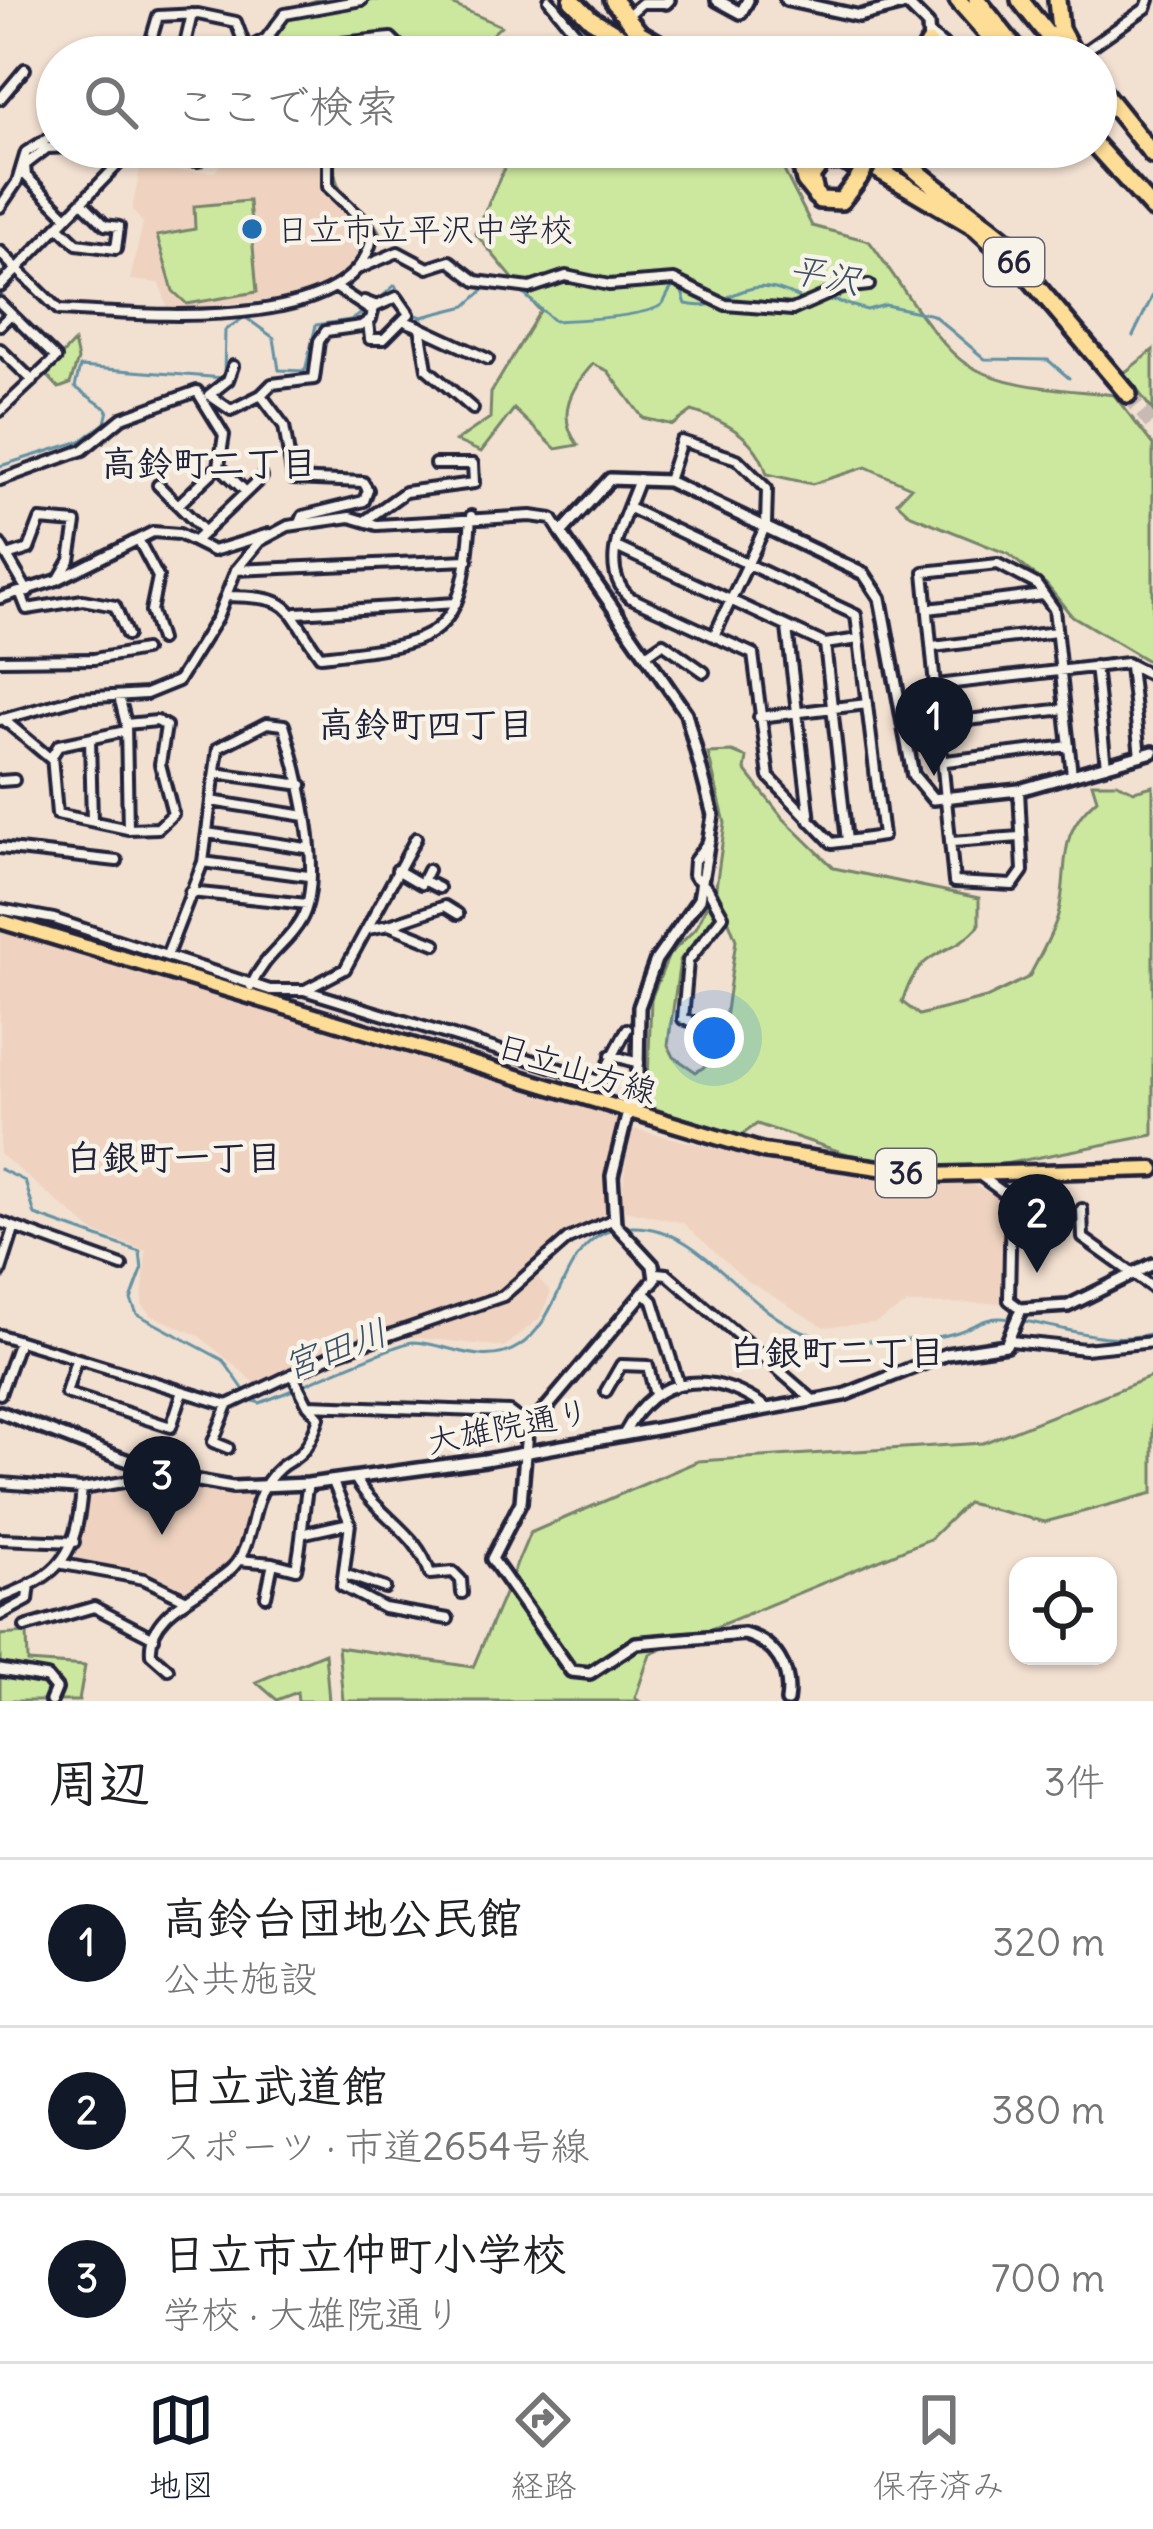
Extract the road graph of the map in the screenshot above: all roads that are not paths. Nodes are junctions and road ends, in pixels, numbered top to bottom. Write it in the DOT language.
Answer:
graph roads {
  1 [pos="362,0"];
  2 [pos="549,0"];
  3 [pos="572,0"];
  4 [pos="608,0"];
  5 [pos="716,0"];
  6 [pos="748,0"];
  7 [pos="786,0"];
  8 [pos="958,0"];
  9 [pos="977,0"];
  10 [pos="1020,0"];
  11 [pos="1057,0"];
  12 [pos="1148,0"];
  13 [pos="667,2"];
  14 [pos="192,14"];
  15 [pos="628,15"];
  16 [pos="269,35"];
  17 [pos="151,36"];
  18 [pos="187,36"];
  19 [pos="241,36"];
  20 [pos="577,36"];
  21 [pos="619,36"];
  22 [pos="631,36"];
  23 [pos="644,36"];
  24 [pos="928,36"];
  25 [pos="990,36"];
  26 [pos="1005,36"];
  27 [pos="1055,36"];
  28 [pos="1064,36"];
  29 [pos="1104,36"];
  30 [pos="26,69"];
  31 [pos="0,99"];
  32 [pos="1117,111"];
  33 [pos="1117,117"];
  34 [pos="36,146"];
  35 [pos="36,156"];
  36 [pos="1153,157"];
  37 [pos="115,168"];
  38 [pos="328,168"];
  39 [pos="801,168"];
  40 [pos="818,168"];
  41 [pos="857,168"];
  42 [pos="865,168"];
  43 [pos="879,168"];
  44 [pos="913,168"];
  45 [pos="1116,168"];
  46 [pos="816,196"];
  47 [pos="937,200"];
  48 [pos="82,202"];
  49 [pos="0,207"];
  50 [pos="1153,209"];
  51 [pos="67,217"];
  52 [pos="58,226"];
  53 [pos="0,252"];
  54 [pos="17,269"];
  55 [pos="353,271"];
  56 [pos="869,285"];
  57 [pos="0,286"];
  58 [pos="334,287"];
  59 [pos="0,303"];
  60 [pos="370,308"];
  61 [pos="11,314"];
  62 [pos="407,322"];
  63 [pos="0,325"];
  64 [pos="420,327"];
  65 [pos="1080,337"];
  66 [pos="0,349"];
  67 [pos="488,359"];
  68 [pos="233,366"];
  69 [pos="33,381"];
  70 [pos="1128,394"];
  71 [pos="261,395"];
  72 [pos="2,404"];
  73 [pos="473,409"];
  74 [pos="435,464"];
  75 [pos="219,466"];
  76 [pos="262,477"];
  77 [pos="640,477"];
  78 [pos="0,480"];
  79 [pos="668,481"];
  80 [pos="158,485"];
  81 [pos="246,492"];
  82 [pos="178,505"];
  83 [pos="629,508"];
  84 [pos="471,515"];
  85 [pos="364,521"];
  86 [pos="300,524"];
  87 [pos="766,525"];
  88 [pos="205,532"];
  89 [pos="561,532"];
  90 [pos="270,533"];
  91 [pos="195,541"];
  92 [pos="140,543"];
  93 [pos="0,544"];
  94 [pos="616,547"];
  95 [pos="7,556"];
  96 [pos="468,560"];
  97 [pos="748,564"];
  98 [pos="236,570"];
  99 [pos="57,580"];
  100 [pos="25,593"];
  101 [pos="1044,594"];
  102 [pos="226,596"];
  103 [pos="0,598"];
  104 [pos="731,600"];
  105 [pos="457,603"];
  106 [pos="928,609"];
  107 [pos="294,614"];
  108 [pos="787,626"];
  109 [pos="1056,632"];
  110 [pos="127,635"];
  111 [pos="714,636"];
  112 [pos="859,639"];
  113 [pos="160,640"];
  114 [pos="824,644"];
  115 [pos="933,647"];
  116 [pos="144,650"];
  117 [pos="647,654"];
  118 [pos="0,659"];
  119 [pos="1130,664"];
  120 [pos="1095,666"];
  121 [pos="1060,670"];
  122 [pos="704,672"];
  123 [pos="1153,676"];
  124 [pos="937,685"];
  125 [pos="118,696"];
  126 [pos="867,704"];
  127 [pos="832,709"];
  128 [pos="1065,709"];
  129 [pos="797,713"];
  130 [pos="759,718"];
  131 [pos="2,719"];
  132 [pos="941,723"];
  133 [pos="126,728"];
  134 [pos="90,739"];
  135 [pos="1069,746"];
  136 [pos="1153,752"];
  137 [pos="1140,756"];
  138 [pos="53,760"];
  139 [pos="946,761"];
  140 [pos="1106,766"];
  141 [pos="215,773"];
  142 [pos="1072,775"];
  143 [pos="14,780"];
  144 [pos="0,781"];
  145 [pos="302,785"];
  146 [pos="1019,790"];
  147 [pos="950,800"];
  148 [pos="211,802"];
  149 [pos="305,816"];
  150 [pos="92,821"];
  151 [pos="810,822"];
  152 [pos="128,829"];
  153 [pos="207,833"];
  154 [pos="1021,837"];
  155 [pos="416,838"];
  156 [pos="847,841"];
  157 [pos="952,842"];
  158 [pos="0,848"];
  159 [pos="306,848"];
  160 [pos="117,861"];
  161 [pos="203,862"];
  162 [pos="397,870"];
  163 [pos="308,876"];
  164 [pos="702,884"];
  165 [pos="439,888"];
  166 [pos="190,892"];
  167 [pos="308,904"];
  168 [pos="0,909"];
  169 [pos="458,914"];
  170 [pos="0,921"];
  171 [pos="389,925"];
  172 [pos="79,927"];
  173 [pos="367,929"];
  174 [pos="74,941"];
  175 [pos="436,944"];
  176 [pos="167,955"];
  177 [pos="250,989"];
  178 [pos="304,990"];
  179 [pos="715,1028"];
  180 [pos="627,1029"];
  181 [pos="610,1054"];
  182 [pos="639,1063"];
  183 [pos="627,1112"];
  184 [pos="1153,1169"];
  185 [pos="982,1178"];
  186 [pos="1082,1209"];
  187 [pos="0,1222"];
  188 [pos="617,1226"];
  189 [pos="14,1228"];
  190 [pos="1153,1264"];
  191 [pos="122,1267"];
  192 [pos="0,1273"];
  193 [pos="657,1273"];
  194 [pos="1136,1274"];
  195 [pos="1153,1288"];
  196 [pos="644,1292"];
  197 [pos="1019,1317"];
  198 [pos="0,1335"];
  199 [pos="1011,1341"];
  200 [pos="19,1342"];
  201 [pos="1153,1342"];
  202 [pos="76,1360"];
  203 [pos="292,1374"];
  204 [pos="679,1385"];
  205 [pos="606,1391"];
  206 [pos="654,1391"];
  207 [pos="182,1394"];
  208 [pos="0,1395"];
  209 [pos="814,1401"];
  210 [pos="228,1405"];
  211 [pos="308,1405"];
  212 [pos="0,1410"];
  213 [pos="769,1410"];
  214 [pos="529,1426"];
  215 [pos="625,1432"];
  216 [pos="228,1448"];
  217 [pos="525,1451"];
  218 [pos="165,1474"];
  219 [pos="355,1478"];
  220 [pos="333,1481"];
  221 [pos="0,1483"];
  222 [pos="266,1484"];
  223 [pos="308,1484"];
  224 [pos="82,1489"];
  225 [pos="350,1523"];
  226 [pos="305,1533"];
  227 [pos="0,1539"];
  228 [pos="74,1542"];
  229 [pos="239,1560"];
  230 [pos="273,1563"];
  231 [pos="63,1564"];
  232 [pos="344,1574"];
  233 [pos="30,1584"];
  234 [pos="385,1588"];
  235 [pos="462,1593"];
  236 [pos="266,1595"];
  237 [pos="0,1598"];
  238 [pos="185,1599"];
  239 [pos="0,1615"];
  240 [pos="448,1619"];
  241 [pos="25,1627"];
  242 [pos="154,1638"];
  243 [pos="168,1669"];
  244 [pos="0,1670"];
  245 [pos="51,1701"];
  246 [pos="787,1701"];
  1 -- 16 [label="street"];
  2 -- 20 [label="street"];
  3 -- 21 [label="highway"];
  4 -- 22 [label="highway"];
  4 -- 23 [label="highway"];
  5 -- 6 [label="street"];
  7 -- 24 [label="street"];
  8 -- 25 [label="highway"];
  9 -- 26 [label="highway"];
  10 -- 27 [label="highway"];
  11 -- 28 [label="highway"];
  12 -- 29 [label="street"];
  13 -- 15 [label="street"];
  14 -- 17 [label="street"];
  14 -- 18 [label="street"];
  14 -- 19 [label="street"];
  30 -- 31 [label="street"];
  32 -- 36 [label="highway"];
  33 -- 36 [label="highway"];
  34 -- 49 [label="street"];
  35 -- 51 [label="street"];
  37 -- 48 [label="street"];
  38 -- 55 [label="street"];
  39 -- 46 [label="highway"];
  40 -- 46 [label="highway"];
  41 -- 47 [label="highway"];
  42 -- 46 [label="highway, bridge"];
  43 -- 47 [label="highway, 66"];
  44 -- 65 [label="highway"];
  45 -- 50 [label="highway"];
  47 -- 65 [label="highway, 66"];
  48 -- 51 [label="street"];
  48 -- 52 [label="street"];
  51 -- 52 [label="street"];
  52 -- 54 [label="street"];
  53 -- 54 [label="street"];
  54 -- 57 [label="street"];
  54 -- 58 [label="street"];
  55 -- 56 [label="street"];
  55 -- 58 [label="street"];
  58 -- 60 [label="street"];
  59 -- 61 [label="street"];
  60 -- 62 [label="street"];
  60 -- 62 [label="street"];
  60 -- 71 [label="street"];
  61 -- 63 [label="street"];
  61 -- 69 [label="street"];
  62 -- 64 [label="street"];
  64 -- 67 [label="street"];
  64 -- 73 [label="street"];
  65 -- 70 [label="highway, 66"];
  66 -- 69 [label="street"];
  68 -- 71 [label="street"];
  69 -- 72 [label="street"];
  71 -- 86 [label="street"];
  74 -- 85 [label="street"];
  75 -- 78 [label="street"];
  75 -- 81 [label="street"];
  75 -- 82 [label="street"];
  76 -- 81 [label="street"];
  77 -- 79 [label="street"];
  77 -- 83 [label="street"];
  77 -- 89 [label="street"];
  79 -- 87 [label="street"];
  79 -- 87 [label="street"];
  80 -- 82 [label="street"];
  81 -- 88 [label="street"];
  82 -- 88 [label="street"];
  83 -- 94 [label="street"];
  83 -- 97 [label="street"];
  84 -- 85 [label="street"];
  84 -- 89 [label="street"];
  84 -- 96 [label="street"];
  85 -- 86 [label="street"];
  86 -- 90 [label="street"];
  87 -- 97 [label="street"];
  87 -- 147 [label="street"];
  88 -- 91 [label="street"];
  89 -- 117 [label="street"];
  90 -- 91 [label="street"];
  90 -- 98 [label="street"];
  91 -- 92 [label="street"];
  92 -- 99 [label="street"];
  92 -- 113 [label="street"];
  93 -- 95 [label="street"];
  94 -- 104 [label="street"];
  94 -- 111 [label="street"];
  95 -- 99 [label="street"];
  95 -- 100 [label="street"];
  96 -- 98 [label="street"];
  96 -- 105 [label="street"];
  97 -- 104 [label="street"];
  97 -- 112 [label="street"];
  98 -- 102 [label="street"];
  99 -- 100 [label="street"];
  100 -- 103 [label="street"];
  100 -- 110 [label="street"];
  101 -- 106 [label="street"];
  101 -- 106 [label="street"];
  101 -- 109 [label="street"];
  102 -- 107 [label="street"];
  102 -- 125 [label="street"];
  104 -- 108 [label="street"];
  104 -- 111 [label="street"];
  105 -- 107 [label="street"];
  105 -- 107 [label="street"];
  106 -- 115 [label="street"];
  108 -- 114 [label="street"];
  108 -- 129 [label="street"];
  109 -- 115 [label="street"];
  109 -- 121 [label="street"];
  111 -- 130 [label="street"];
  112 -- 114 [label="street"];
  112 -- 126 [label="street"];
  114 -- 127 [label="street"];
  115 -- 124 [label="street"];
  116 -- 118 [label="street"];
  117 -- 122 [label="street"];
  117 -- 164 [label="street"];
  119 -- 120 [label="street"];
  119 -- 123 [label="street"];
  119 -- 137 [label="street"];
  120 -- 121 [label="street"];
  120 -- 140 [label="street"];
  121 -- 124 [label="street"];
  121 -- 128 [label="street"];
  124 -- 132 [label="street"];
  125 -- 131 [label="street"];
  125 -- 133 [label="street"];
  126 -- 127 [label="street"];
  126 -- 156 [label="street"];
  127 -- 129 [label="street"];
  127 -- 156 [label="street"];
  128 -- 132 [label="street"];
  128 -- 135 [label="street"];
  129 -- 130 [label="street"];
  129 -- 151 [label="street"];
  130 -- 151 [label="street"];
  131 -- 138 [label="street"];
  132 -- 139 [label="street"];
  133 -- 134 [label="street"];
  133 -- 152 [label="street"];
  133 -- 152 [label="street"];
  134 -- 138 [label="street"];
  134 -- 150 [label="street"];
  135 -- 139 [label="street"];
  135 -- 142 [label="street"];
  136 -- 137 [label="street"];
  137 -- 140 [label="street"];
  138 -- 150 [label="street"];
  139 -- 147 [label="street"];
  140 -- 142 [label="street"];
  141 -- 145 [label="street"];
  141 -- 145 [label="street"];
  141 -- 148 [label="street"];
  142 -- 146 [label="street"];
  143 -- 144 [label="street"];
  145 -- 149 [label="street"];
  146 -- 147 [label="street"];
  146 -- 154 [label="street"];
  147 -- 157 [label="street"];
  148 -- 149 [label="street"];
  148 -- 153 [label="street"];
  149 -- 159 [label="street"];
  150 -- 152 [label="street"];
  151 -- 156 [label="street"];
  153 -- 159 [label="street"];
  153 -- 161 [label="street"];
  154 -- 157 [label="street"];
  154 -- 157 [label="street"];
  155 -- 162 [label="street"];
  158 -- 160 [label="street"];
  159 -- 163 [label="street"];
  161 -- 163 [label="street"];
  161 -- 166 [label="street"];
  162 -- 165 [label="street"];
  162 -- 173 [label="street"];
  163 -- 167 [label="street"];
  164 -- 179 [label="street"];
  164 -- 182 [label="street"];
  166 -- 167 [label="street"];
  166 -- 176 [label="street"];
  167 -- 177 [label="street"];
  168 -- 172 [label="street"];
  169 -- 171 [label="street"];
  170 -- 174 [label="main road, 日立山方線 / 36"];
  171 -- 173 [label="street"];
  171 -- 175 [label="street"];
  172 -- 174 [label="street"];
  172 -- 176 [label="street"];
  173 -- 178 [label="street"];
  174 -- 177 [label="main road, 日立山方線 / 36"];
  176 -- 177 [label="street"];
  177 -- 178 [label="street"];
  177 -- 183 [label="main road, 日立山方線 / 36"];
  178 -- 181 [label="street"];
  180 -- 181 [label="street"];
  181 -- 182 [label="street"];
  182 -- 183 [label="street"];
  183 -- 185 [label="main road, 日立山方線 / 36"];
  183 -- 188 [label="street"];
  184 -- 185 [label="main road, 日立山方線 / 36"];
  185 -- 197 [label="street"];
  186 -- 194 [label="street"];
  187 -- 189 [label="street"];
  188 -- 193 [label="street"];
  188 -- 203 [label="street"];
  189 -- 191 [label="street"];
  189 -- 192 [label="street"];
  190 -- 194 [label="street"];
  193 -- 196 [label="street"];
  193 -- 209 [label="street"];
  194 -- 195 [label="street"];
  194 -- 197 [label="street"];
  196 -- 204 [label="street"];
  196 -- 214 [label="street"];
  197 -- 199 [label="street"];
  198 -- 200 [label="street"];
  199 -- 201 [label="street"];
  199 -- 209 [label="street, 大雄院通り"];
  200 -- 202 [label="street"];
  200 -- 208 [label="street"];
  202 -- 207 [label="street"];
  202 -- 207 [label="street"];
  203 -- 210 [label="street"];
  203 -- 211 [label="street"];
  204 -- 206 [label="street"];
  204 -- 213 [label="street"];
  205 -- 206 [label="street"];
  206 -- 215 [label="street"];
  207 -- 210 [label="street"];
  208 -- 212 [label="street"];
  209 -- 213 [label="street, 大雄院通り"];
  210 -- 216 [label="street"];
  211 -- 214 [label="street"];
  211 -- 222 [label="street"];
  212 -- 218 [label="street, 大雄院通り"];
  213 -- 215 [label="street, 大雄院通り"];
  214 -- 217 [label="street"];
  215 -- 217 [label="street, 大雄院通り"];
  217 -- 219 [label="street, 大雄院通り"];
  217 -- 246 [label="street"];
  218 -- 222 [label="street, 大雄院通り"];
  218 -- 224 [label="street"];
  219 -- 220 [label="street, 大雄院通り"];
  219 -- 235 [label="street"];
  220 -- 223 [label="street, 大雄院通り"];
  220 -- 225 [label="street"];
  221 -- 224 [label="street"];
  222 -- 223 [label="street, 大雄院通り"];
  222 -- 229 [label="street"];
  223 -- 226 [label="street"];
  224 -- 228 [label="street"];
  225 -- 226 [label="street"];
  225 -- 232 [label="street"];
  226 -- 230 [label="street"];
  227 -- 228 [label="street"];
  228 -- 231 [label="street"];
  229 -- 230 [label="street"];
  229 -- 238 [label="street"];
  230 -- 236 [label="street"];
  231 -- 233 [label="street"];
  231 -- 238 [label="street"];
  232 -- 234 [label="street"];
  232 -- 240 [label="street"];
  233 -- 237 [label="street"];
  233 -- 239 [label="street"];
  238 -- 242 [label="street"];
  241 -- 242 [label="street"];
  242 -- 243 [label="street"];
  244 -- 245 [label="street"];
}
